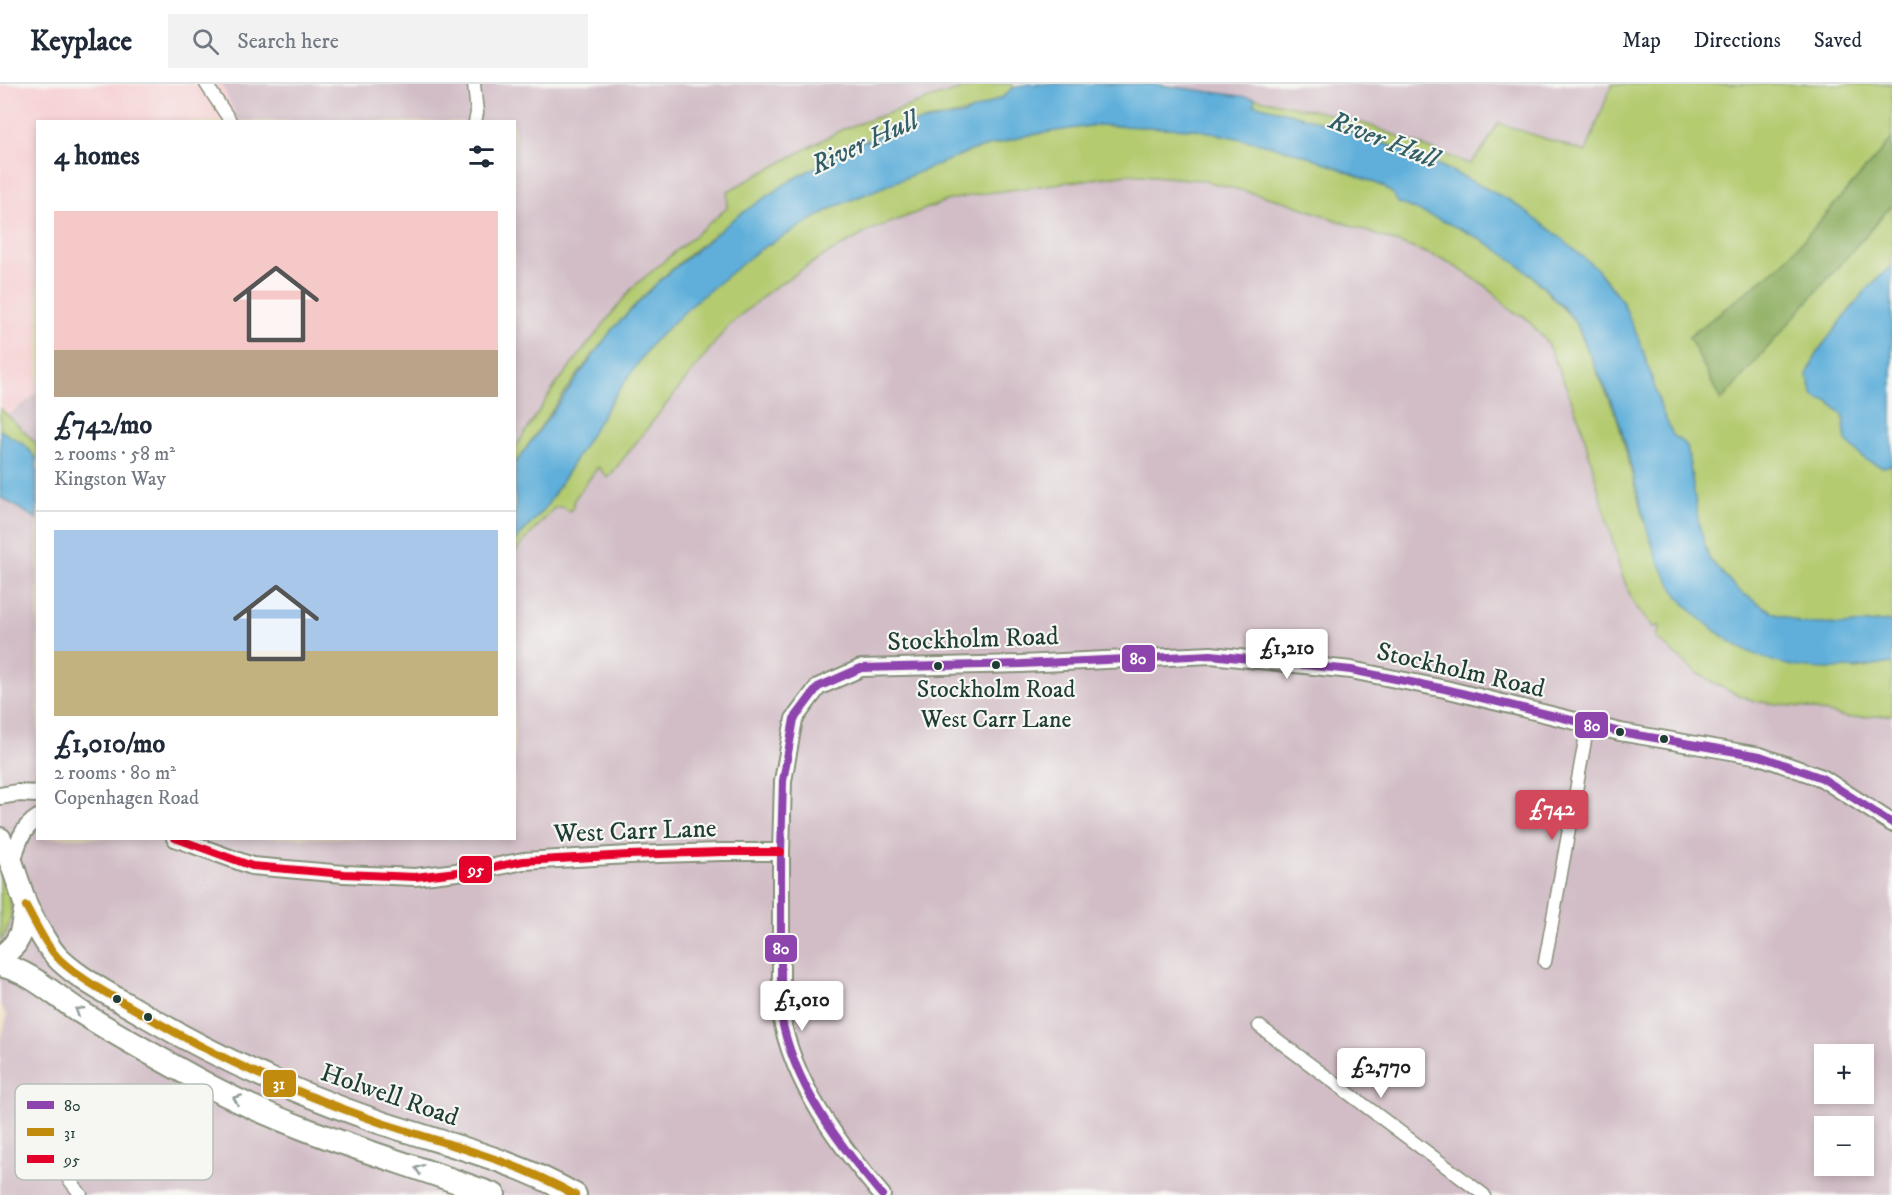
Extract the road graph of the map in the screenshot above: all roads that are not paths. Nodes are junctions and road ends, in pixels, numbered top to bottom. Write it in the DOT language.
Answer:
graph roads {
  1 [pos="206,84"];
  2 [pos="474,84"];
  3 [pos="230,120"];
  4 [pos="475,120"];
  5 [pos="1588,724"];
  6 [pos="36,794"];
  7 [pos="0,796"];
  8 [pos="36,820"];
  9 [pos="1892,823"];
  10 [pos="0,839"];
  11 [pos="180,840"];
  12 [pos="781,852"];
  13 [pos="12,864"];
  14 [pos="26,906"];
  15 [pos="0,959"];
  16 [pos="1545,962"];
  17 [pos="0,965"];
  18 [pos="1259,1026"];
  19 [pos="208,1084"];
  20 [pos="213,1086"];
  21 [pos="70,1180"];
  22 [pos="81,1195"];
  23 [pos="494,1195"];
  24 [pos="575,1195"];
  25 [pos="882,1195"];
  26 [pos="1484,1195"];
  1 -- 3 [label="street"];
  2 -- 4 [label="street"];
  5 -- 9 [label="street, Stockholm Road"];
  5 -- 12 [label="street, Stockholm Road"];
  5 -- 16 [label="street"];
  6 -- 7 [label="street"];
  8 -- 13 [label="street"];
  10 -- 13 [label="highway, Holwell Road"];
  11 -- 12 [label="street, West Carr Lane"];
  12 -- 25 [label="street, Stockholm Road"];
  13 -- 14 [label="highway, Holwell Road"];
  14 -- 15 [label="highway"];
  14 -- 24 [label="highway, Holwell Road"];
  19 -- 17 [label="highway, one-way"];
  18 -- 26 [label="street"];
  23 -- 20 [label="highway, one-way"];
  21 -- 22 [label="street"];
}
